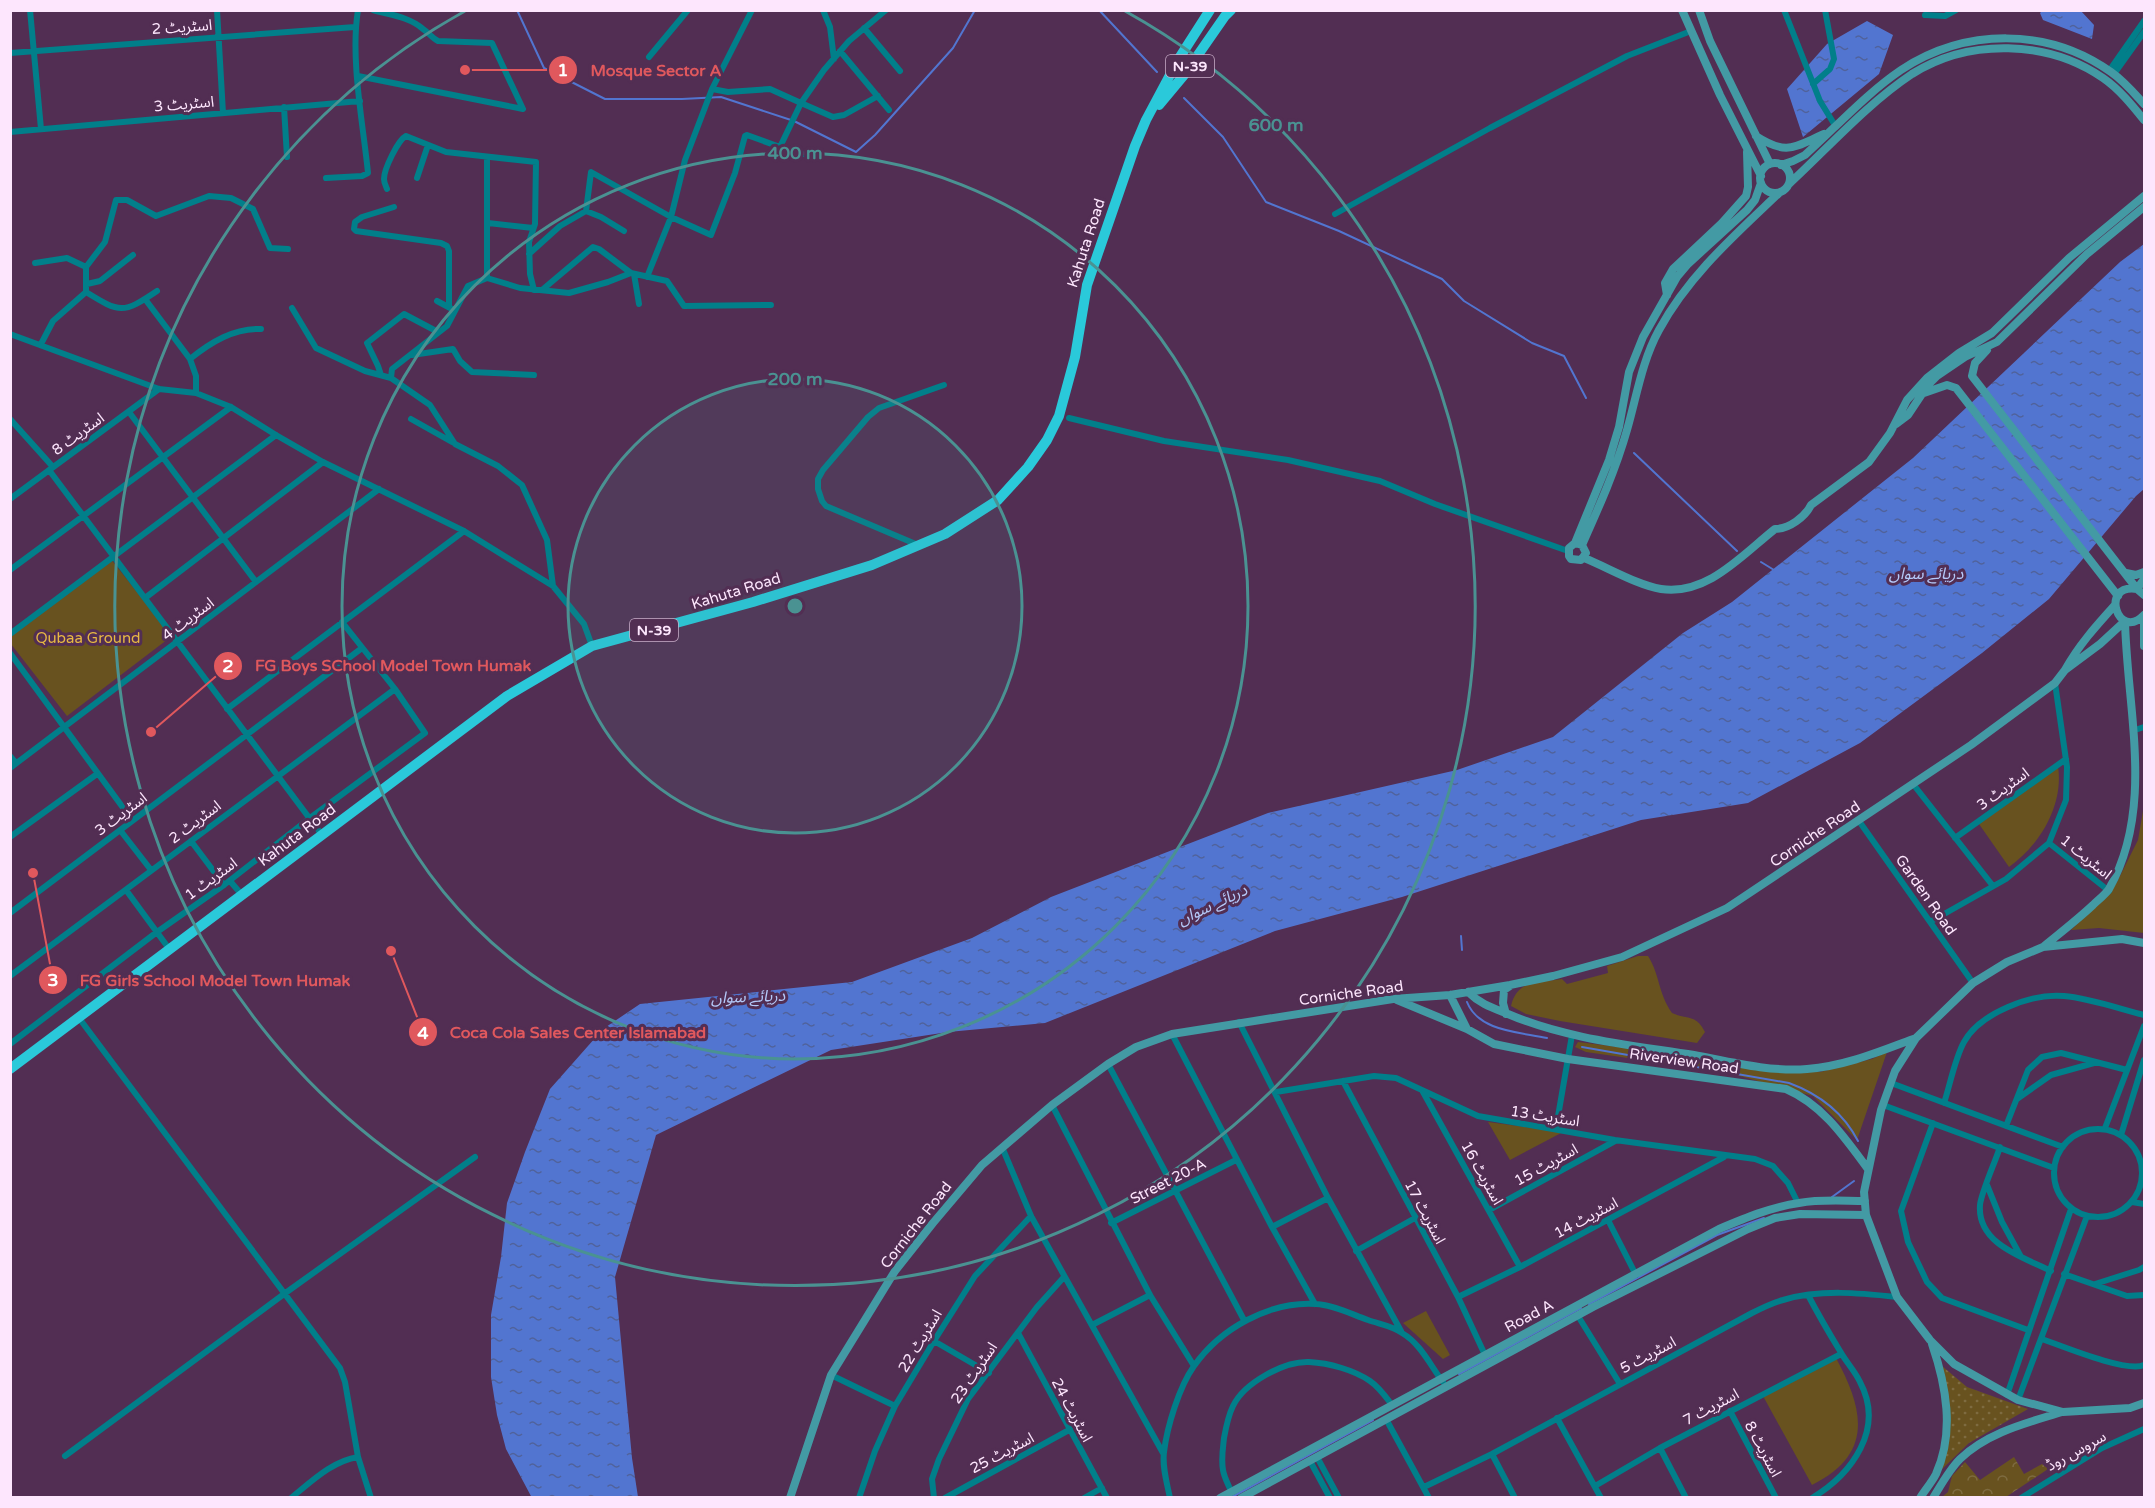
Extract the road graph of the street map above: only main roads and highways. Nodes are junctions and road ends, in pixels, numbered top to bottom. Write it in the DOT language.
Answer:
graph roads {
  1 [pos="1210,10"];
  2 [pos="1231,10"];
  3 [pos="1682,10"];
  4 [pos="1699,10"];
  5 [pos="2145,104"];
  6 [pos="1146,120"];
  7 [pos="2145,120"];
  8 [pos="1833,129"];
  9 [pos="1756,136"];
  10 [pos="1747,149"];
  11 [pos="1770,164"];
  12 [pos="1781,165"];
  13 [pos="1761,179"];
  14 [pos="1789,184"];
  15 [pos="1779,193"];
  16 [pos="2145,196"];
  17 [pos="2145,207"];
  18 [pos="1667,295"];
  19 [pos="1991,346"];
  20 [pos="1924,393"];
  21 [pos="1896,424"];
  22 [pos="1579,544"];
  23 [pos="1584,558"];
  24 [pos="2124,571"];
  25 [pos="2145,572"];
  26 [pos="2145,579"];
  27 [pos="2141,592"];
  28 [pos="2118,596"];
  29 [pos="2115,605"];
  30 [pos="2144,616"];
  31 [pos="2125,621"];
  32 [pos="2145,646"];
  33 [pos="2065,670"];
  34 [pos="2141,728"];
  35 [pos="2145,943"];
  36 [pos="2043,947"];
  37 [pos="1510,985"];
  38 [pos="1468,992"];
  39 [pos="1450,995"];
  40 [pos="1393,999"];
  41 [pos="1506,1014"];
  42 [pos="1467,1029"];
  43 [pos="1916,1038"];
  44 [pos="10,1069"];
  45 [pos="1868,1169"];
  46 [pos="1865,1201"];
  47 [pos="1866,1215"];
  48 [pos="1930,1340"];
  49 [pos="2145,1403"];
  50 [pos="2063,1412"];
  51 [pos="790,1497"];
  52 [pos="1220,1497"];
  53 [pos="1241,1497"];
  54 [pos="1920,1497"];
  55 [pos="1933,1497"];
  1 -- 6 [label="highway, Kahuta Road / N-39"];
  2 -- 6 [label="highway, Kahuta Road / N-39"];
  3 -- 10 [label="main road"];
  4 -- 9 [label="main road"];
  5 -- 8 [label="main road"];
  6 -- 44 [label="highway, Kahuta Road / N-39"];
  7 -- 14 [label="main road"];
  8 -- 9 [label="main road"];
  8 -- 12 [label="main road"];
  9 -- 11 [label="main road"];
  10 -- 13 [label="main road"];
  10 -- 18 [label="main road"];
  11 -- 12 [label="main road"];
  11 -- 13 [label="main road"];
  12 -- 14 [label="main road"];
  13 -- 15 [label="main road"];
  13 -- 18 [label="main road"];
  14 -- 15 [label="main road"];
  15 -- 22 [label="main road"];
  16 -- 21 [label="main road"];
  17 -- 19 [label="main road"];
  18 -- 22 [label="main road"];
  19 -- 20 [label="main road"];
  19 -- 24 [label="main road"];
  20 -- 21 [label="main road"];
  20 -- 28 [label="main road"];
  21 -- 23 [label="main road"];
  22 -- 23 [label="main road"];
  22 -- 23 [label="main road"];
  24 -- 25 [label="main road"];
  24 -- 27 [label="main road"];
  26 -- 27 [label="main road"];
  27 -- 28 [label="main road"];
  28 -- 29 [label="main road"];
  29 -- 31 [label="main road"];
  29 -- 33 [label="main road"];
  30 -- 31 [label="main road"];
  30 -- 32 [label="main road"];
  31 -- 33 [label="main road"];
  31 -- 34 [label="main road"];
  33 -- 37 [label="main road, Corniche Road"];
  34 -- 36 [label="main road"];
  35 -- 36 [label="main road"];
  36 -- 43 [label="main road"];
  37 -- 38 [label="main road, Corniche Road"];
  37 -- 41 [label="main road"];
  38 -- 39 [label="main road, Corniche Road"];
  38 -- 41 [label="main road, Riverview Road"];
  39 -- 40 [label="main road, Corniche Road"];
  39 -- 42 [label="main road"];
  40 -- 42 [label="main road, Riverview Road"];
  40 -- 51 [label="main road, Corniche Road"];
  41 -- 43 [label="main road, Riverview Road"];
  42 -- 45 [label="main road, Riverview Road"];
  43 -- 45 [label="main road"];
  45 -- 46 [label="main road"];
  46 -- 47 [label="main road"];
  46 -- 52 [label="main road, Road A"];
  47 -- 48 [label="main road"];
  47 -- 53 [label="main road, Road A"];
  48 -- 50 [label="main road"];
  48 -- 54 [label="main road"];
  49 -- 50 [label="main road"];
  50 -- 55 [label="main road"];
}
